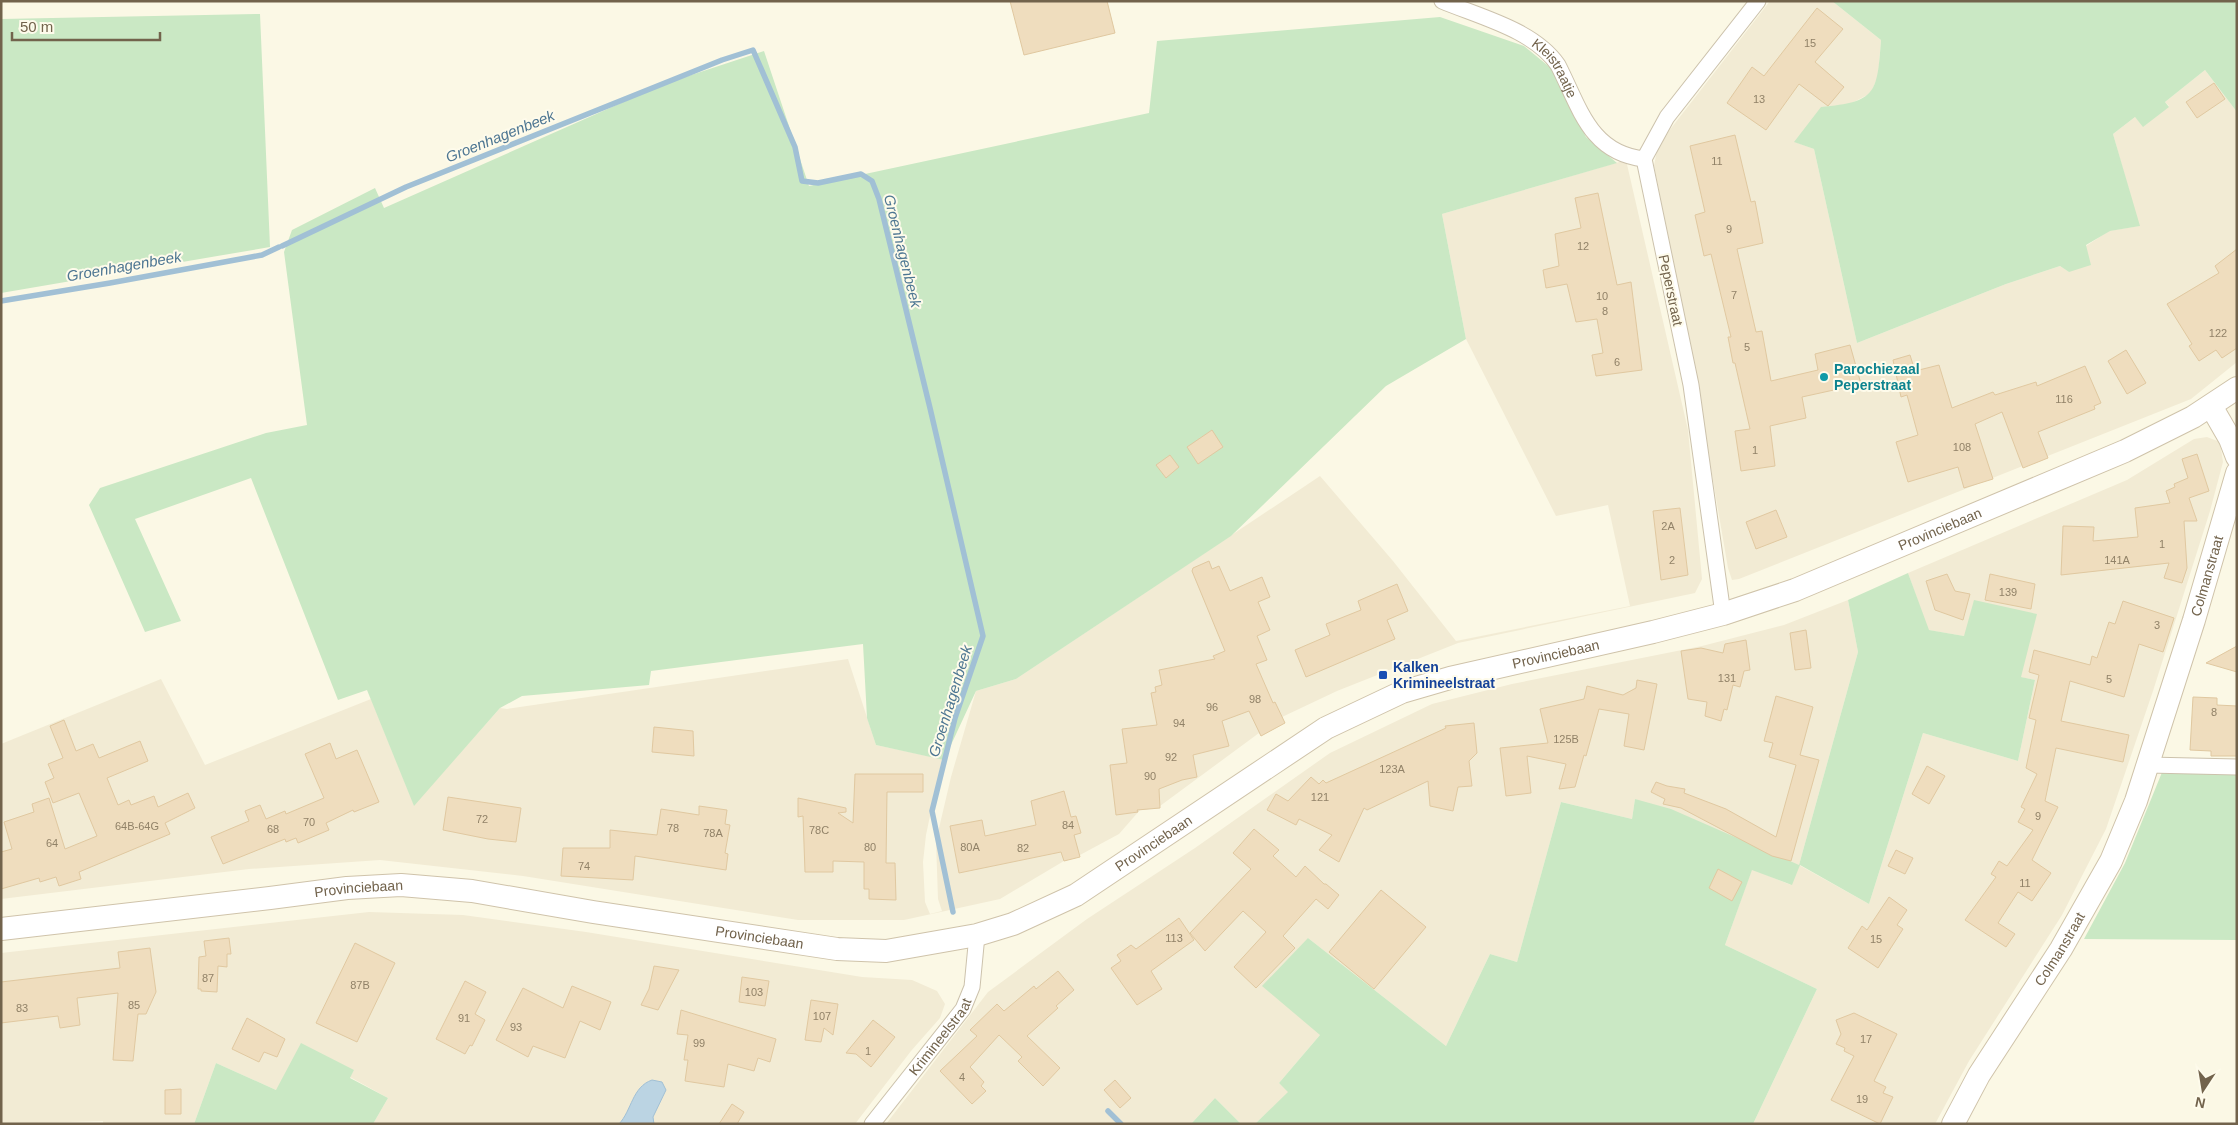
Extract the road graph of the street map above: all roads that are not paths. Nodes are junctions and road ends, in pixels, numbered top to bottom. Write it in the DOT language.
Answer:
graph roads {
  1 [pos="1442,1"];
  2 [pos="1758,1"];
  3 [pos="1644,160"];
  4 [pos="2237,388"];
  5 [pos="2212,406"];
  6 [pos="2237,457"];
  7 [pos="2237,473"];
  8 [pos="1723,614"];
  9 [pos="2148,765"];
  10 [pos="2237,767"];
  11 [pos="1,929"];
  12 [pos="977,935"];
  13 [pos="872,1124"];
  14 [pos="1952,1124"];
  1 -- 3 [label="street, Kleistraatje"];
  2 -- 3 [label="street"];
  3 -- 8 [label="street, Peperstraat"];
  4 -- 5 [label="main road, Provinciebaan"];
  5 -- 6 [label="main road"];
  5 -- 8 [label="main road, Provinciebaan"];
  7 -- 9 [label="main road, Colmanstraat"];
  8 -- 12 [label="main road, Provinciebaan"];
  9 -- 10 [label="street"];
  9 -- 14 [label="main road, Colmanstraat"];
  11 -- 12 [label="main road, Provinciebaan"];
  12 -- 13 [label="street, Krimineelstraat"];
}
